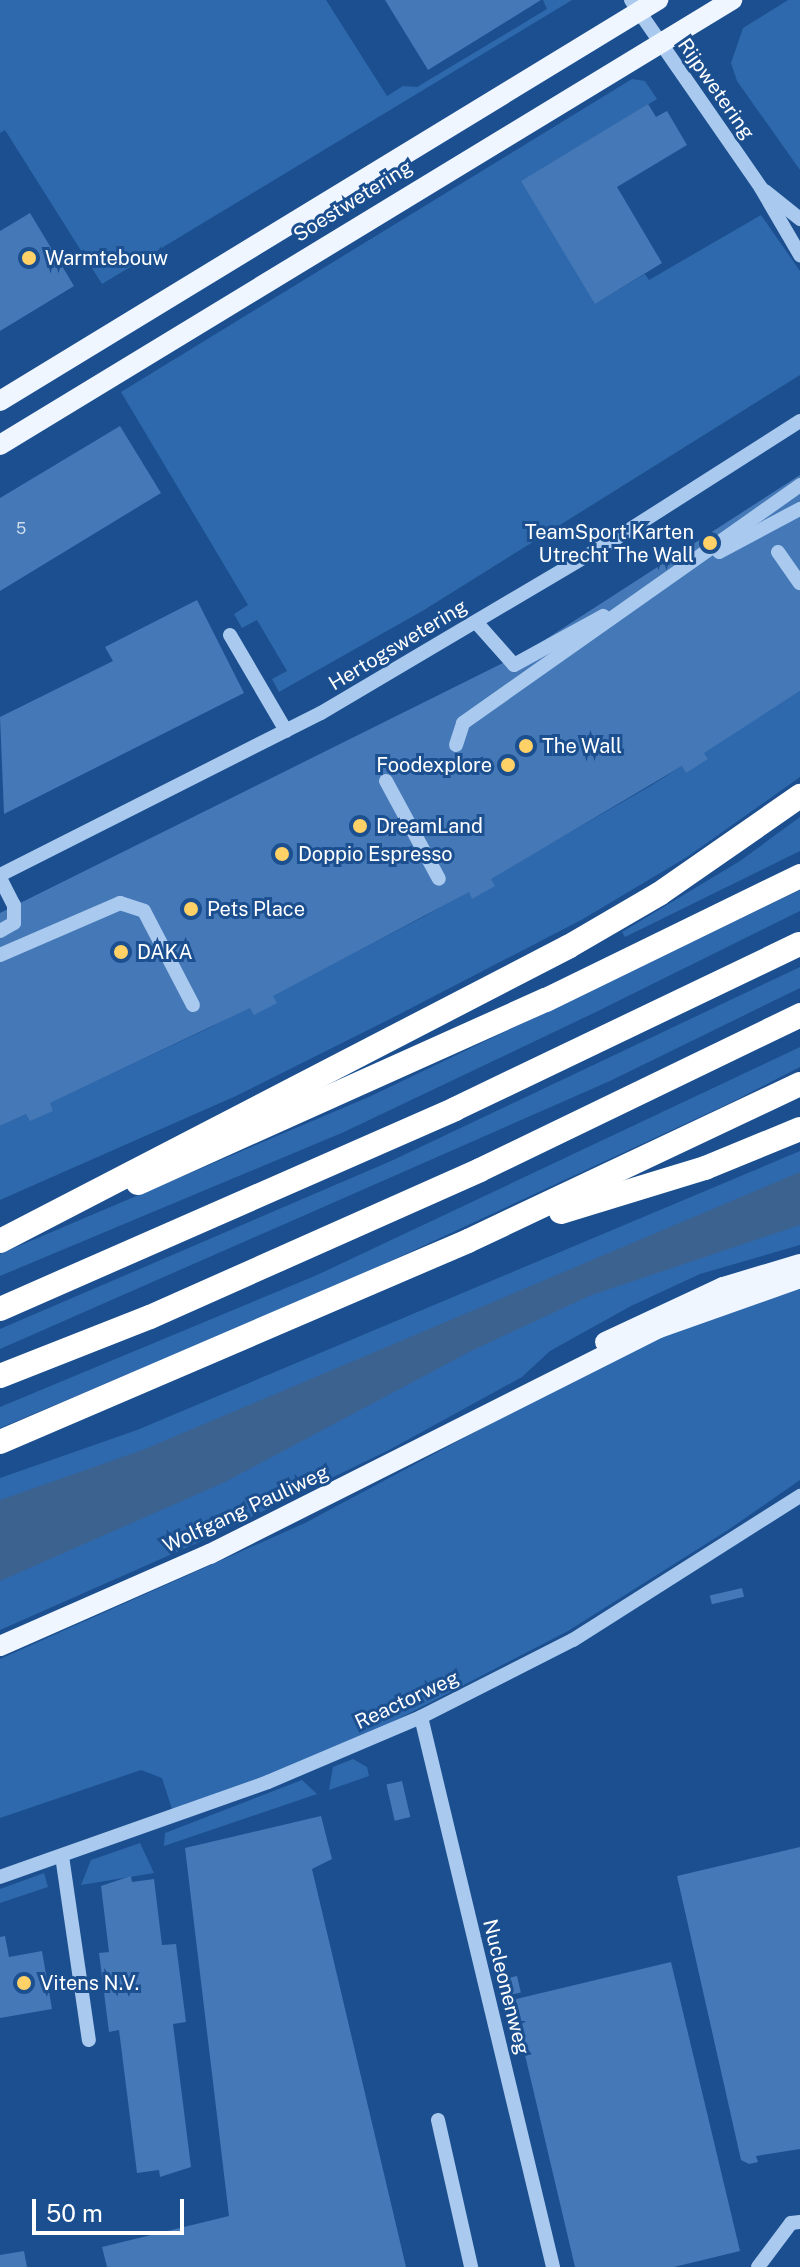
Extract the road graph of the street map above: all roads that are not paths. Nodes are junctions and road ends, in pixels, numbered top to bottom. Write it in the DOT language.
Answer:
graph roads {
  1 [pos="658,0"];
  2 [pos="732,0"];
  3 [pos="635,6"];
  4 [pos="660,43"];
  5 [pos="761,188"];
  6 [pos="800,219"];
  7 [pos="800,255"];
  8 [pos="0,401"];
  9 [pos="800,421"];
  10 [pos="0,445"];
  11 [pos="800,485"];
  12 [pos="800,509"];
  13 [pos="778,552"];
  14 [pos="673,576"];
  15 [pos="800,583"];
  16 [pos="476,622"];
  17 [pos="230,635"];
  18 [pos="286,731"];
  19 [pos="456,745"];
  20 [pos="386,781"];
  21 [pos="800,796"];
  22 [pos="0,876"];
  23 [pos="800,876"];
  24 [pos="439,879"];
  25 [pos="0,931"];
  26 [pos="800,944"];
  27 [pos="0,955"];
  28 [pos="193,1005"];
  29 [pos="800,1015"];
  30 [pos="800,1084"];
  31 [pos="800,1129"];
  32 [pos="0,1241"];
  33 [pos="468,1241"];
  34 [pos="800,1264"];
  35 [pos="800,1278"];
  36 [pos="0,1309"];
  37 [pos="0,1376"];
  38 [pos="507,1403"];
  39 [pos="0,1442"];
  40 [pos="800,1496"];
  41 [pos="0,1646"];
  42 [pos="421,1717"];
  43 [pos="62,1856"];
  44 [pos="0,1877"];
  45 [pos="89,2040"];
  46 [pos="438,2120"];
  47 [pos="800,2222"];
  48 [pos="471,2267"];
  49 [pos="553,2267"];
  50 [pos="758,2267"];
  1 -- 3 [label="main road, Soestwetering"];
  2 -- 4 [label="main road, Soestwetering"];
  3 -- 4 [label="street, Rijpwetering"];
  3 -- 8 [label="main road, Soestwetering"];
  4 -- 5 [label="street, Rijpwetering"];
  4 -- 10 [label="main road, Soestwetering"];
  5 -- 6 [label="street, Rijpwetering"];
  5 -- 7 [label="street, Rijpwetering"];
  9 -- 16 [label="street, Hertogswetering"];
  11 -- 14 [label="street"];
  12 -- 14 [label="street"];
  13 -- 15 [label="street"];
  14 -- 16 [label="street"];
  14 -- 19 [label="street"];
  16 -- 18 [label="street, Hertogswetering"];
  17 -- 18 [label="street"];
  18 -- 22 [label="street, Hertogswetering"];
  20 -- 24 [label="street"];
  21 -- 32 [label="highway"];
  22 -- 25 [label="street"];
  23 -- 32 [label="highway"];
  26 -- 36 [label="highway"];
  27 -- 28 [label="street"];
  29 -- 37 [label="highway"];
  30 -- 33 [label="highway"];
  31 -- 33 [label="highway"];
  33 -- 39 [label="highway"];
  34 -- 38 [label="main road, Wolfgang Pauliweg"];
  35 -- 38 [label="main road, Wolfgang Pauliweg"];
  38 -- 41 [label="main road, Wolfgang Pauliweg"];
  40 -- 42 [label="street, Reactorweg"];
  42 -- 43 [label="street, Reactorweg"];
  42 -- 49 [label="street, Nucleonenweg"];
  43 -- 44 [label="street, Reactorweg"];
  43 -- 45 [label="street"];
  46 -- 48 [label="street"];
  47 -- 50 [label="street"];
}
